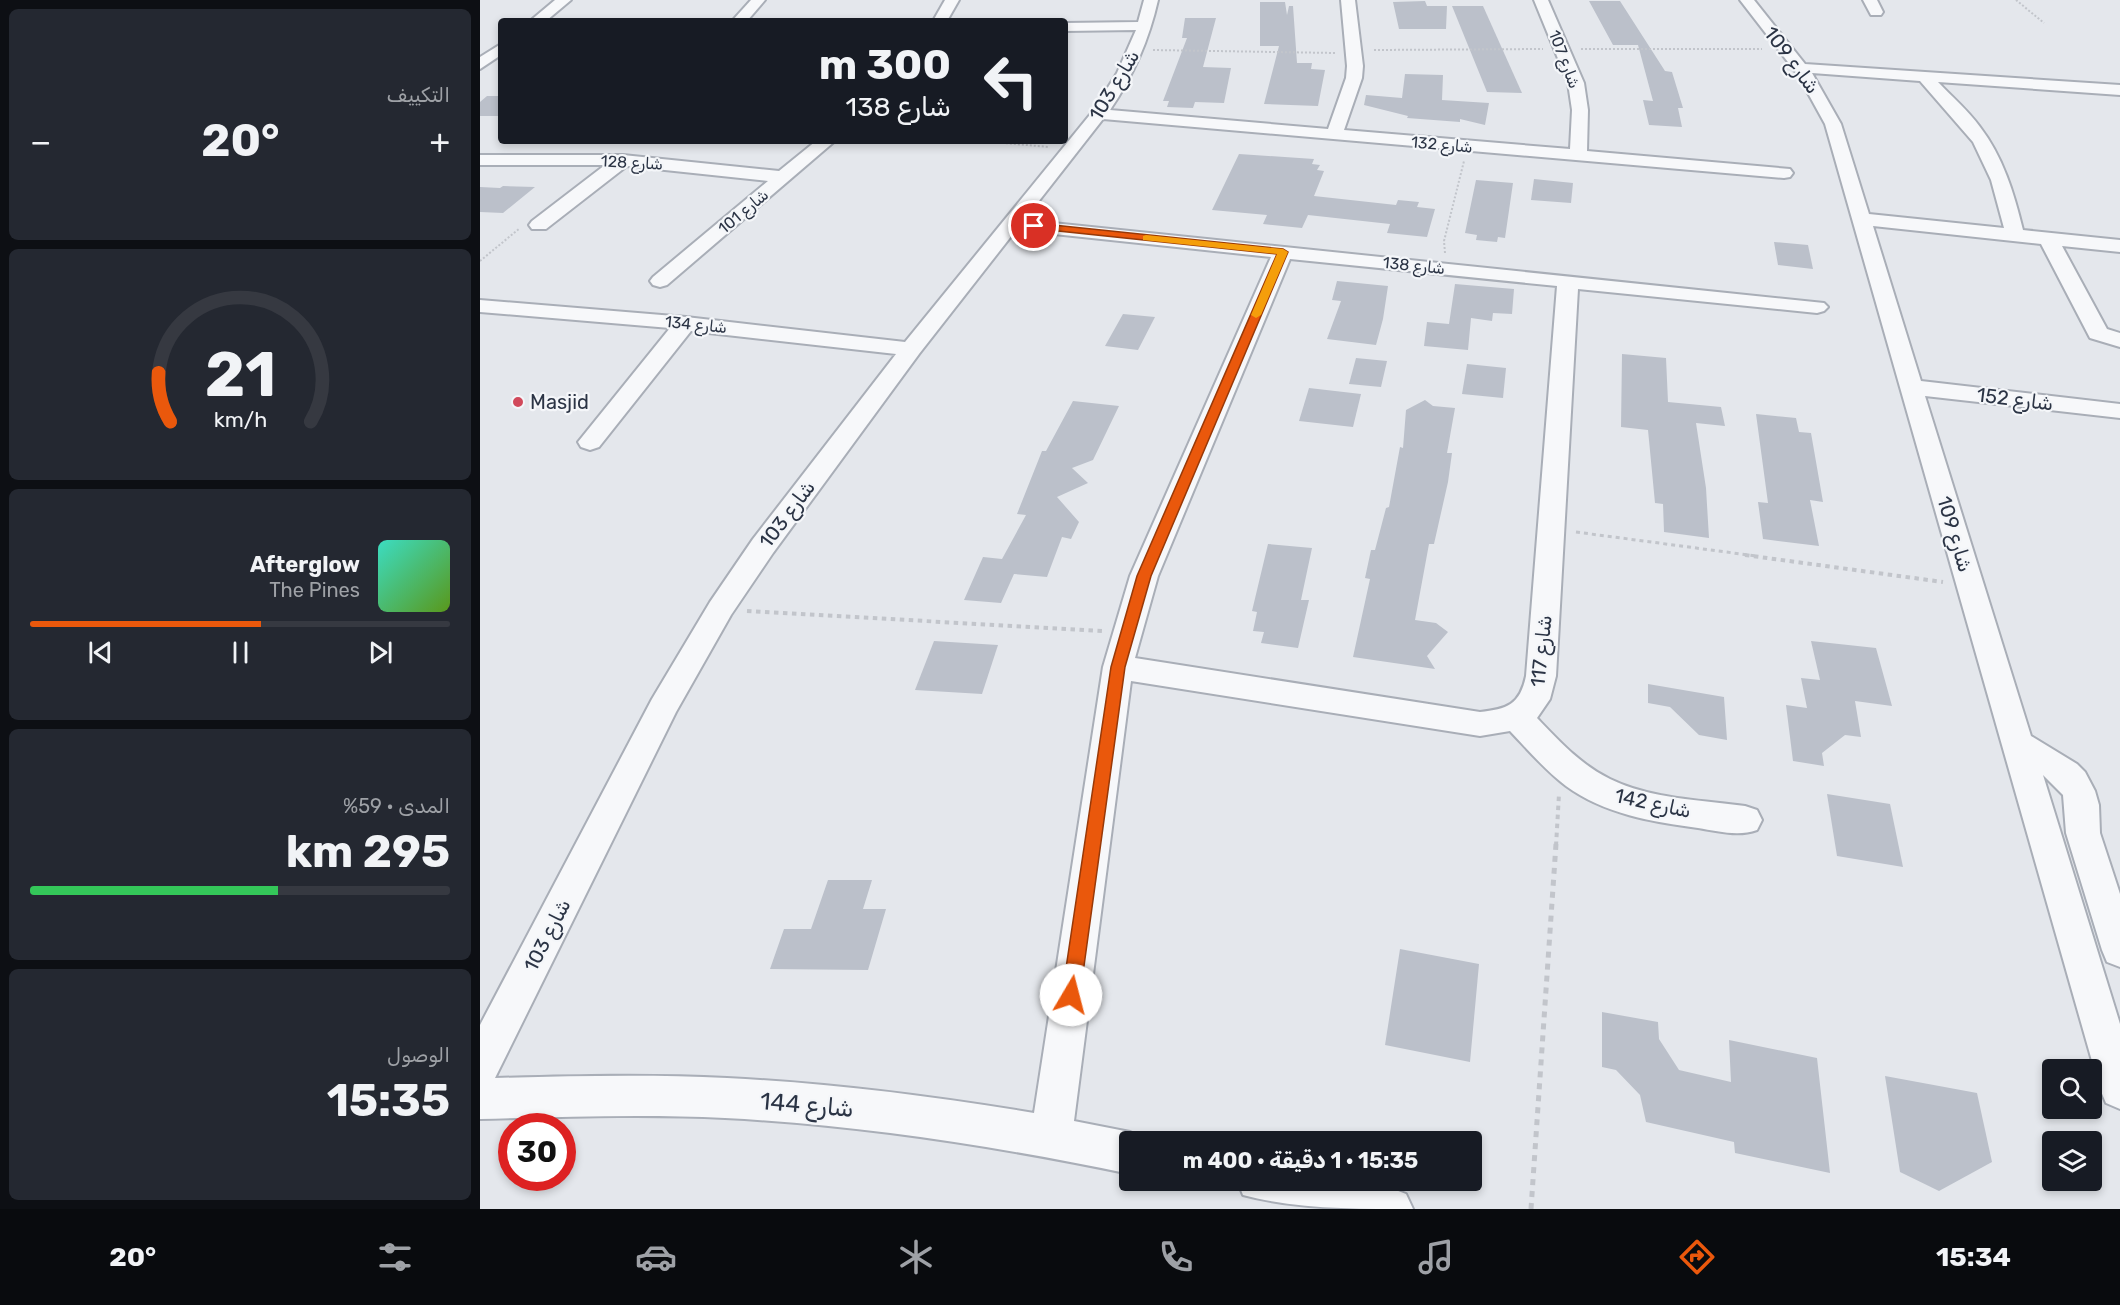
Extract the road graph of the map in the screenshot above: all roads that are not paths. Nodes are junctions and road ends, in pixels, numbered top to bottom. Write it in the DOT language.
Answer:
graph roads {
  1 [pos="564,0"];
  2 [pos="758,0"];
  3 [pos="952,0"];
  4 [pos="1151,0"];
  5 [pos="1348,0"];
  6 [pos="1541,0"];
  7 [pos="1747,0"];
  8 [pos="541,18"];
  9 [pos="741,18"];
  10 [pos="942,18"];
  11 [pos="1068,27"];
  12 [pos="1141,38"];
  13 [pos="498,50"];
  14 [pos="480,64"];
  15 [pos="1803,68"];
  16 [pos="1926,78"];
  17 [pos="2120,90"];
  18 [pos="1099,114"];
  19 [pos="1334,135"];
  20 [pos="623,144"];
  21 [pos="822,144"];
  22 [pos="1578,155"];
  23 [pos="480,160"];
  24 [pos="615,160"];
  25 [pos="1784,173"];
  26 [pos="783,177"];
  27 [pos="1862,219"];
  28 [pos="1011,224"];
  29 [pos="539,225"];
  30 [pos="2015,235"];
  31 [pos="2048,238"];
  32 [pos="2120,246"];
  33 [pos="1283,252"];
  34 [pos="660,281"];
  35 [pos="1568,281"];
  36 [pos="480,306"];
  37 [pos="1818,307"];
  38 [pos="686,323"];
  39 [pos="2120,340"];
  40 [pos="911,349"];
  41 [pos="1911,387"];
  42 [pos="2120,411"];
  43 [pos="590,442"];
  44 [pos="1118,667"];
  45 [pos="1516,717"];
  46 [pos="2017,744"];
  47 [pos="1745,820"];
  48 [pos="2120,950"];
  49 [pos="480,1066"];
  50 [pos="2120,1089"];
  51 [pos="480,1099"];
  52 [pos="1051,1136"];
  53 [pos="1119,1151"];
  54 [pos="1309,1191"];
  55 [pos="1392,1209"];
  1 -- 8 [label="street"];
  2 -- 9 [label="street"];
  3 -- 10 [label="street"];
  4 -- 12 [label="street, شارع 103"];
  5 -- 19 [label="street"];
  6 -- 22 [label="street, شارع 107"];
  7 -- 15 [label="street, شارع 109"];
  11 -- 12 [label="street"];
  12 -- 18 [label="street, شارع 103"];
  13 -- 14 [label="street"];
  15 -- 16 [label="street"];
  15 -- 27 [label="street, شارع 109"];
  16 -- 17 [label="street"];
  16 -- 30 [label="street"];
  18 -- 19 [label="street, شارع 132"];
  18 -- 28 [label="street, شارع 103"];
  19 -- 22 [label="street, شارع 132"];
  20 -- 24 [label="street"];
  21 -- 26 [label="street, شارع 101"];
  22 -- 25 [label="street, شارع 132"];
  23 -- 24 [label="street, شارع 128"];
  24 -- 26 [label="street, شارع 128"];
  24 -- 29 [label="street"];
  26 -- 34 [label="street, شارع 101"];
  27 -- 30 [label="street"];
  27 -- 41 [label="street, شارع 109"];
  28 -- 33 [label="street, شارع 138"];
  28 -- 40 [label="street, شارع 103"];
  30 -- 31 [label="street"];
  31 -- 32 [label="street"];
  31 -- 39 [label="street"];
  33 -- 35 [label="street, شارع 138"];
  33 -- 44 [label="street"];
  35 -- 37 [label="street, شارع 138"];
  35 -- 45 [label="street, شارع 117"];
  36 -- 38 [label="street, شارع 134"];
  38 -- 40 [label="street, شارع 134"];
  38 -- 43 [label="street"];
  40 -- 49 [label="street, شارع 103"];
  41 -- 42 [label="street, شارع 152"];
  41 -- 46 [label="street, شارع 109"];
  44 -- 45 [label="street"];
  44 -- 52 [label="street"];
  45 -- 47 [label="street, شارع 142"];
  46 -- 48 [label="street"];
  46 -- 50 [label="street, شارع 109"];
  51 -- 52 [label="street, شارع 144"];
  52 -- 53 [label="street, شارع 144"];
  54 -- 55 [label="street"];
}
